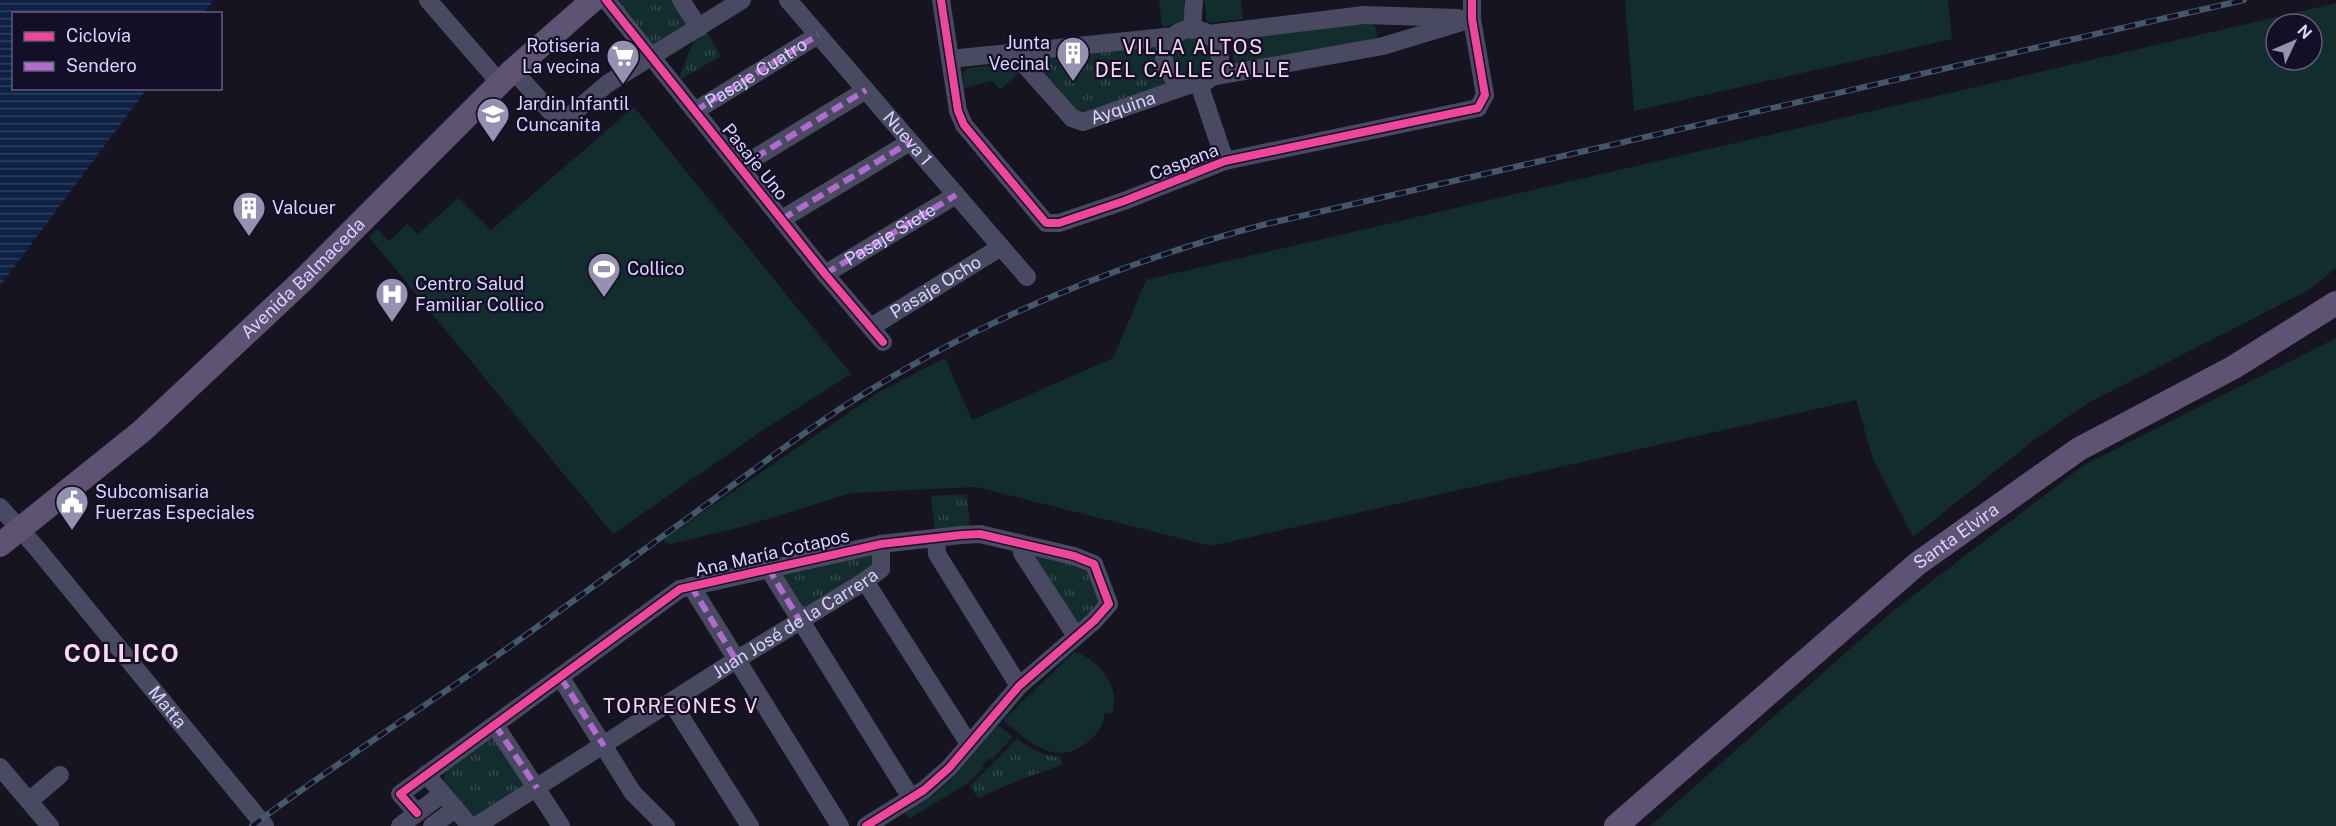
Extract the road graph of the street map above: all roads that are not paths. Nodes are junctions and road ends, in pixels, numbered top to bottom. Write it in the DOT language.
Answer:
graph roads {
  1 [pos="428,0"];
  2 [pos="593,0"];
  3 [pos="606,0"];
  4 [pos="681,0"];
  5 [pos="742,0"];
  6 [pos="788,0"];
  7 [pos="941,0"];
  8 [pos="1194,0"];
  9 [pos="1472,0"];
  10 [pos="1379,15"];
  11 [pos="1472,19"];
  12 [pos="699,28"];
  13 [pos="1200,32"];
  14 [pos="818,35"];
  15 [pos="1174,36"];
  16 [pos="1383,46"];
  17 [pos="1014,53"];
  18 [pos="651,56"];
  19 [pos="950,59"];
  20 [pos="506,76"];
  21 [pos="1200,82"];
  22 [pos="866,90"];
  23 [pos="695,111"];
  24 [pos="910,142"];
  25 [pos="1225,161"];
  26 [pos="740,167"];
  27 [pos="956,195"];
  28 [pos="782,219"];
  29 [pos="1001,247"];
  30 [pos="825,274"];
  31 [pos="1027,277"];
  32 [pos="2336,303"];
  33 [pos="870,327"];
  34 [pos="883,342"];
  35 [pos="0,507"];
  36 [pos="20,529"];
  37 [pos="936,538"];
  38 [pos="881,544"];
  39 [pos="1021,544"];
  40 [pos="0,545"];
  41 [pos="768,568"];
  42 [pos="865,581"];
  43 [pos="691,586"];
  44 [pos="800,621"];
  45 [pos="1076,636"];
  46 [pos="736,660"];
  47 [pos="561,678"];
  48 [pos="1019,686"];
  49 [pos="672,703"];
  50 [pos="495,725"];
  51 [pos="969,744"];
  52 [pos="604,746"];
  53 [pos="0,767"];
  54 [pos="426,774"];
  55 [pos="60,775"];
  56 [pos="537,788"];
  57 [pos="442,794"];
  58 [pos="911,798"];
  59 [pos="29,801"];
  60 [pos="455,809"];
  61 [pos="417,813"];
  62 [pos="50,826"];
  63 [pos="265,826"];
  64 [pos="399,826"];
  65 [pos="432,826"];
  66 [pos="470,826"];
  67 [pos="476,826"];
  68 [pos="561,826"];
  69 [pos="666,826"];
  70 [pos="750,826"];
  71 [pos="840,826"];
  72 [pos="866,826"];
  73 [pos="1616,826"];
  1 -- 20 [label="street"];
  2 -- 20 [label="main road, Avenida Balmaceda"];
  3 -- 18 [label="street, Pasaje Uno"];
  4 -- 12 [label="street"];
  5 -- 12 [label="street"];
  6 -- 14 [label="street, Nueva 1"];
  7 -- 19 [label="street, Caspana"];
  8 -- 13 [label="street"];
  9 -- 11 [label="street, Caspana"];
  10 -- 11 [label="street"];
  10 -- 13 [label="street"];
  10 -- 16 [label="street"];
  11 -- 16 [label="street, Ayquina"];
  11 -- 25 [label="street, Caspana"];
  12 -- 18 [label="street"];
  13 -- 15 [label="street"];
  13 -- 21 [label="street"];
  14 -- 22 [label="street, Nueva 1"];
  14 -- 23 [label="street, Pasaje Cuatro"];
  15 -- 17 [label="street"];
  15 -- 21 [label="street"];
  16 -- 21 [label="street, Ayquina"];
  17 -- 19 [label="street"];
  17 -- 21 [label="street, Ayquina"];
  18 -- 20 [label="street"];
  18 -- 23 [label="street, Pasaje Uno"];
  19 -- 25 [label="street, Caspana"];
  20 -- 36 [label="main road, Avenida Balmaceda"];
  21 -- 25 [label="street"];
  22 -- 24 [label="street, Nueva 1"];
  22 -- 26 [label="street"];
  23 -- 26 [label="street, Pasaje Uno"];
  24 -- 27 [label="street, Nueva 1"];
  24 -- 28 [label="street"];
  26 -- 28 [label="street, Pasaje Uno"];
  27 -- 29 [label="street, Nueva 1"];
  27 -- 30 [label="street, Pasaje Siete"];
  28 -- 30 [label="street, Pasaje Uno"];
  29 -- 31 [label="street, Nueva 1"];
  29 -- 33 [label="street, Pasaje Ocho"];
  30 -- 33 [label="street, Pasaje Uno"];
  32 -- 73 [label="main road, Santa Elvira"];
  33 -- 34 [label="street, Pasaje Uno"];
  35 -- 36 [label="street, Matta"];
  36 -- 40 [label="main road, Avenida Balmaceda"];
  36 -- 63 [label="street, Matta"];
  37 -- 38 [label="street, Ana María Cotapos"];
  37 -- 39 [label="street, Ana María Cotapos"];
  37 -- 48 [label="street"];
  38 -- 41 [label="street, Ana María Cotapos"];
  38 -- 42 [label="street, Juan José de la Carrera"];
  39 -- 45 [label="street"];
  39 -- 45 [label="street, Ana María Cotapos"];
  41 -- 43 [label="street, Ana María Cotapos"];
  41 -- 44 [label="street"];
  42 -- 44 [label="street, Juan José de la Carrera"];
  42 -- 51 [label="street"];
  43 -- 46 [label="street"];
  43 -- 47 [label="street, Ana María Cotapos"];
  44 -- 46 [label="street, Juan José de la Carrera"];
  44 -- 58 [label="street"];
  45 -- 48 [label="street"];
  46 -- 49 [label="street, Juan José de la Carrera"];
  46 -- 71 [label="street"];
  47 -- 50 [label="street, Ana María Cotapos"];
  47 -- 52 [label="street"];
  48 -- 51 [label="street"];
  49 -- 52 [label="street, Juan José de la Carrera"];
  49 -- 70 [label="street"];
  50 -- 54 [label="street, Ana María Cotapos"];
  50 -- 56 [label="street"];
  51 -- 58 [label="street"];
  52 -- 56 [label="street, Juan José de la Carrera"];
  52 -- 69 [label="street"];
  53 -- 59 [label="street"];
  54 -- 57 [label="street"];
  54 -- 61 [label="street, Ana María Cotapos"];
  55 -- 59 [label="street"];
  56 -- 67 [label="street, Juan José de la Carrera"];
  56 -- 68 [label="street"];
  57 -- 60 [label="street"];
  57 -- 61 [label="street"];
  58 -- 72 [label="street"];
  59 -- 62 [label="street"];
  60 -- 65 [label="street"];
  60 -- 66 [label="street"];
  61 -- 64 [label="street"];
}
